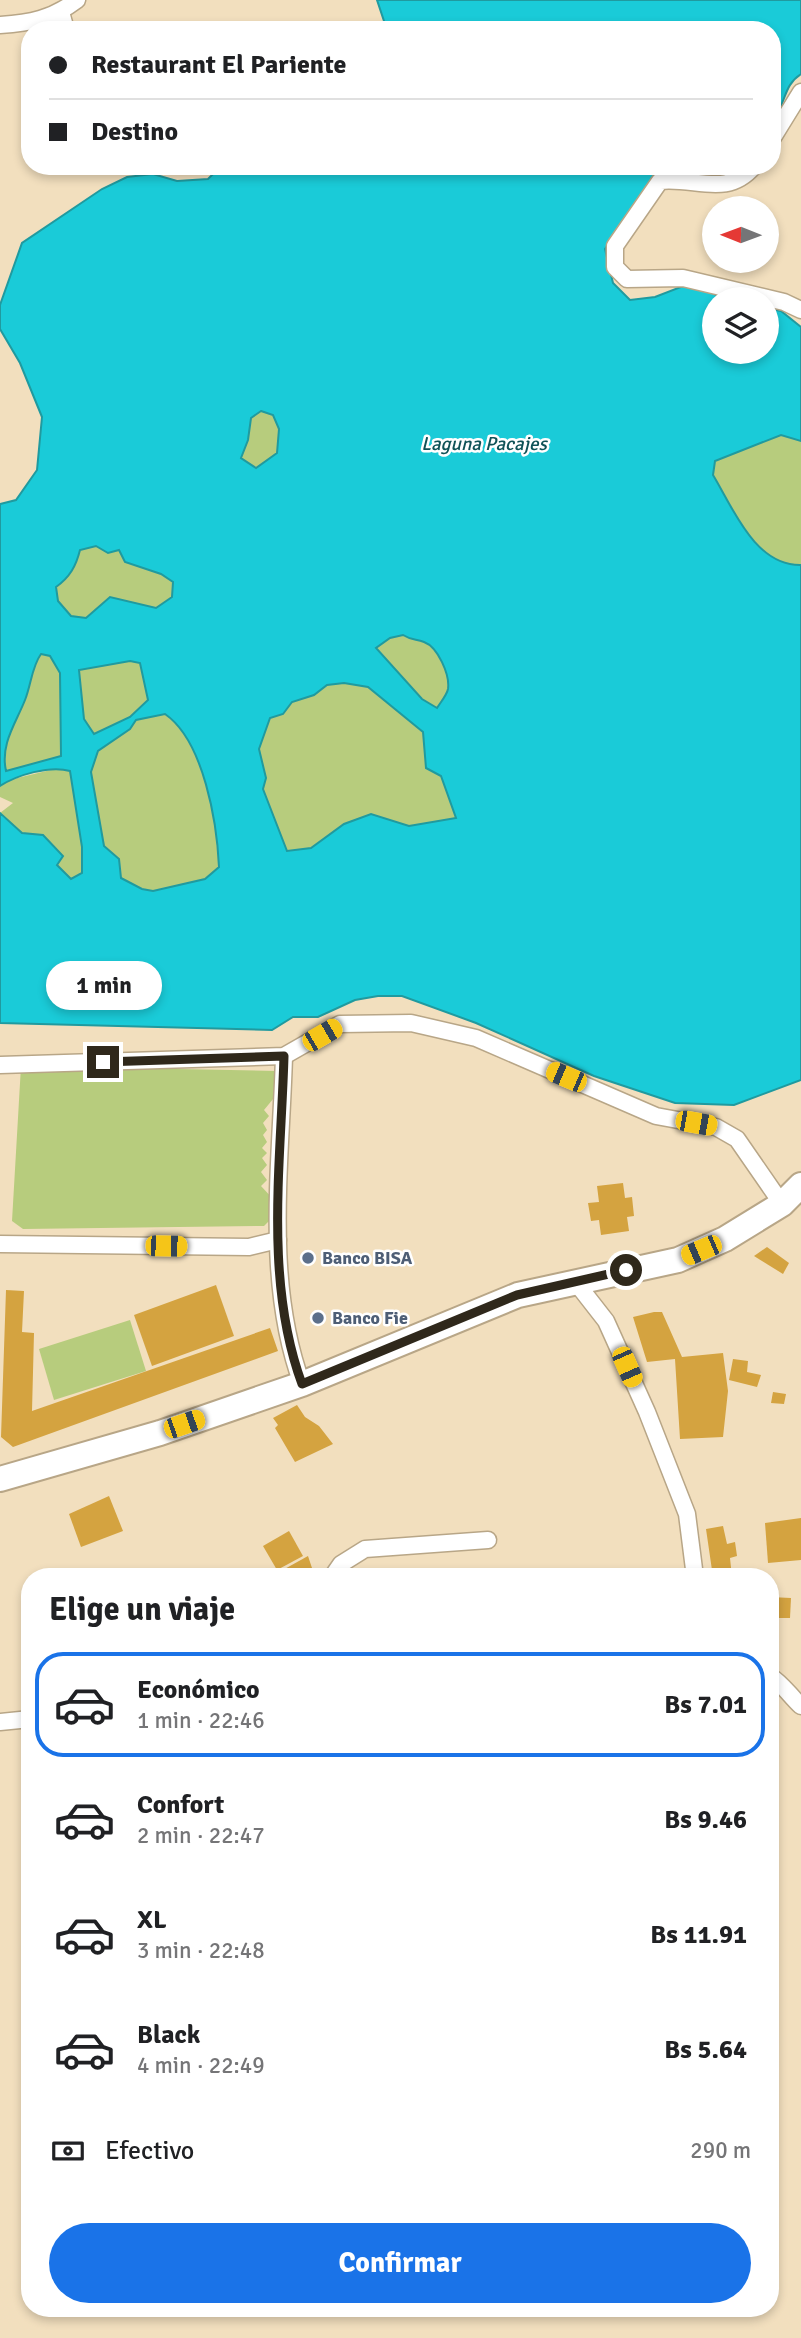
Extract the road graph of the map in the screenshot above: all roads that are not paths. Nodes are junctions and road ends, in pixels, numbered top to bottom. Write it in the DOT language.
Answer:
graph roads {
  1 [pos="77,0"];
  2 [pos="61,12"];
  3 [pos="39,21"];
  4 [pos="64,21"];
  5 [pos="21,24"];
  6 [pos="0,25"];
  7 [pos="801,92"];
  8 [pos="781,124"];
  9 [pos="744,175"];
  10 [pos="801,310"];
  11 [pos="284,1056"];
  12 [pos="0,1065"];
  13 [pos="801,1185"];
  14 [pos="782,1203"];
  15 [pos="278,1240"];
  16 [pos="0,1244"];
  17 [pos="574,1280"];
  18 [pos="302,1384"];
  19 [pos="0,1479"];
  20 [pos="488,1540"];
  21 [pos="338,1568"];
  22 [pos="694,1568"];
  23 [pos="779,1682"];
  24 [pos="801,1706"];
  25 [pos="21,1720"];
  26 [pos="0,1722"];
  1 -- 2 [label="street"];
  2 -- 3 [label="street"];
  2 -- 4 [label="street"];
  5 -- 6 [label="street"];
  7 -- 8 [label="street"];
  9 -- 10 [label="street"];
  11 -- 12 [label="street"];
  11 -- 14 [label="street"];
  11 -- 15 [label="street"];
  13 -- 14 [label="main road"];
  14 -- 17 [label="main road"];
  15 -- 16 [label="street"];
  15 -- 18 [label="street"];
  17 -- 18 [label="main road"];
  17 -- 22 [label="street"];
  18 -- 19 [label="main road"];
  20 -- 21 [label="street"];
  23 -- 24 [label="street"];
  25 -- 26 [label="street"];
}
